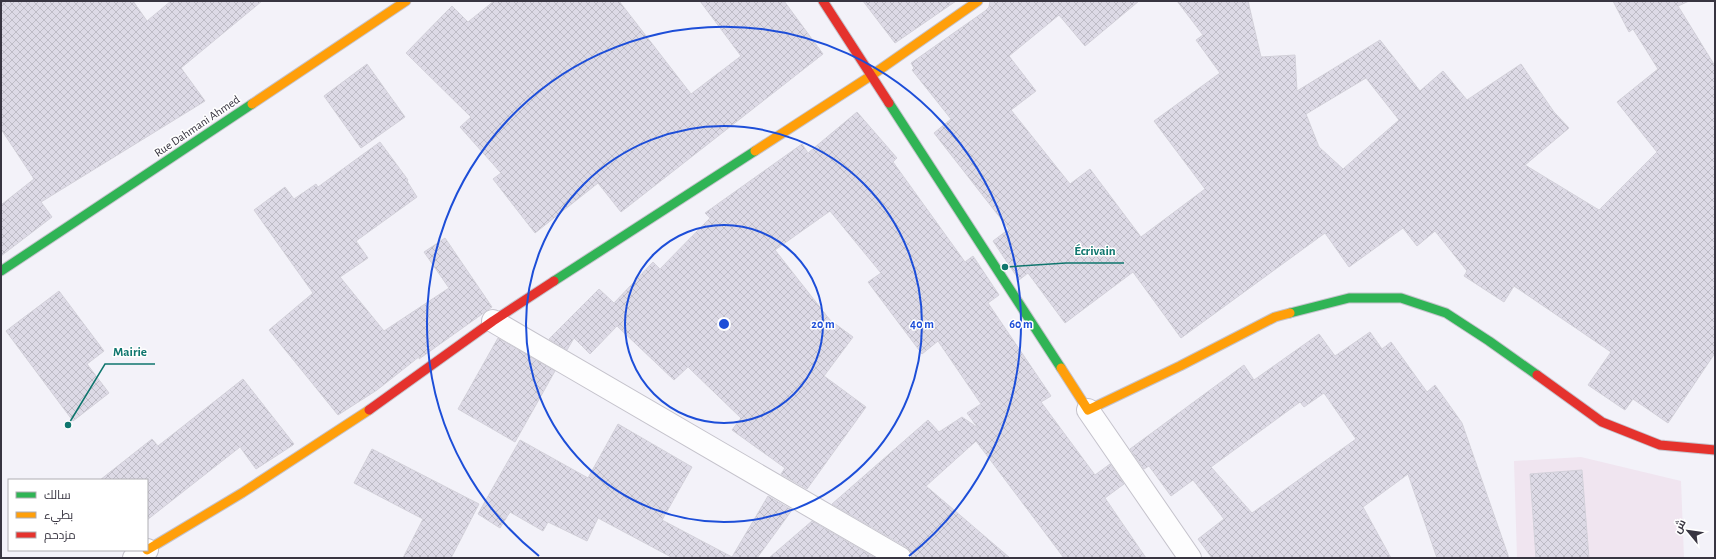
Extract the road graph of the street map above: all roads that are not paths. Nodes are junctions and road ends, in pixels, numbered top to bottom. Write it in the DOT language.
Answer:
graph roads {
  1 [pos="406,1"];
  2 [pos="823,1"];
  3 [pos="978,1"];
  4 [pos="872,75"];
  5 [pos="1,271"];
  6 [pos="493,321"];
  7 [pos="1088,410"];
  8 [pos="1715,450"];
  9 [pos="148,549"];
  10 [pos="145,551"];
  11 [pos="134,558"];
  12 [pos="900,558"];
  13 [pos="1190,558"];
  1 -- 5 [label="main road, Rue Dahmani Ahmed"];
  2 -- 4 [label="main road"];
  3 -- 4 [label="main road"];
  4 -- 6 [label="main road"];
  4 -- 7 [label="main road"];
  6 -- 9 [label="main road"];
  6 -- 12 [label="street"];
  7 -- 8 [label="main road"];
  7 -- 13 [label="street"];
  10 -- 11 [label="street"];
}
